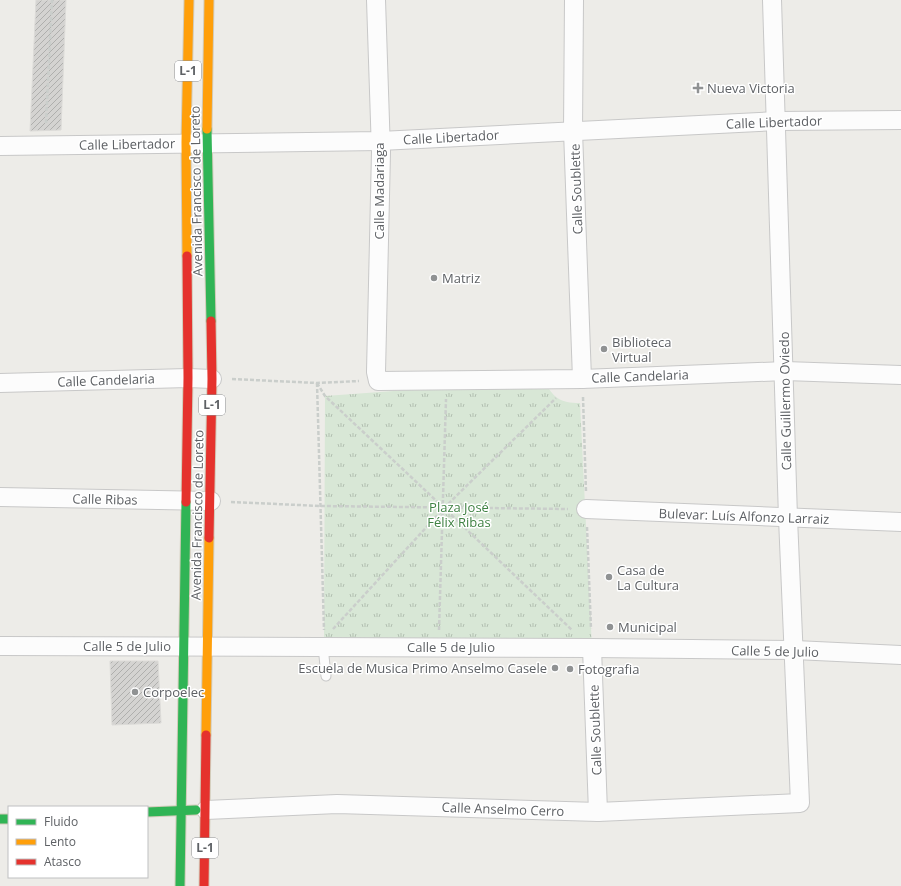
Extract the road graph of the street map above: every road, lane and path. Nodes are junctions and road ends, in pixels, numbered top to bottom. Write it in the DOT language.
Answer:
graph roads {
  1 [pos="52,0"];
  2 [pos="189,0"];
  3 [pos="209,0"];
  4 [pos="376,0"];
  5 [pos="574,0"];
  6 [pos="772,0"];
  7 [pos="901,120"];
  8 [pos="777,121"];
  9 [pos="46,123"];
  10 [pos="574,131"];
  11 [pos="380,140"];
  12 [pos="186,142"];
  13 [pos="207,143"];
  14 [pos="0,146"];
  15 [pos="784,371"];
  16 [pos="901,375"];
  17 [pos="188,378"];
  18 [pos="582,378"];
  19 [pos="220,379"];
  20 [pos="378,381"];
  21 [pos="0,383"];
  22 [pos="317,383"];
  23 [pos="446,396"];
  24 [pos="556,397"];
  25 [pos="0,497"];
  26 [pos="186,500"];
  27 [pos="218,502"];
  28 [pos="321,506"];
  29 [pos="444,508"];
  30 [pos="586,510"];
  31 [pos="788,518"];
  32 [pos="901,522"];
  33 [pos="439,632"];
  34 [pos="326,637"];
  35 [pos="0,646"];
  36 [pos="183,646"];
  37 [pos="207,646"];
  38 [pos="592,648"];
  39 [pos="795,650"];
  40 [pos="901,655"];
  41 [pos="326,676"];
  42 [pos="800,803"];
  43 [pos="181,810"];
  44 [pos="206,810"];
  45 [pos="148,812"];
  46 [pos="598,812"];
  47 [pos="180,886"];
  48 [pos="204,886"];
  1 -- 9 [label="path"];
  2 -- 12 [label="main road, Avenida Francisco de Loreto / L-1"];
  3 -- 13 [label="main road, Avenida Francisco de Loreto / L-1"];
  4 -- 11 [label="street, Calle Madariaga"];
  5 -- 10 [label="street, Calle Soublette"];
  6 -- 8 [label="street, Calle Guillermo Oviedo"];
  7 -- 8 [label="street, Calle Libertador"];
  8 -- 10 [label="street, Calle Libertador"];
  8 -- 15 [label="street, Calle Guillermo Oviedo"];
  10 -- 11 [label="street, Calle Libertador"];
  10 -- 18 [label="street, Calle Soublette"];
  11 -- 13 [label="street, Calle Libertador"];
  11 -- 20 [label="street, Calle Madariaga"];
  12 -- 13 [label="street, Calle Libertador"];
  12 -- 14 [label="street, Calle Libertador"];
  12 -- 17 [label="main road, Avenida Francisco de Loreto / L-1"];
  13 -- 19 [label="main road, Avenida Francisco de Loreto / L-1"];
  15 -- 16 [label="street, Calle Candelaria"];
  15 -- 18 [label="street, Calle Candelaria"];
  15 -- 31 [label="street, Calle Guillermo Oviedo"];
  17 -- 19 [label="street, Calle Candelaria"];
  17 -- 21 [label="street, Calle Candelaria"];
  17 -- 26 [label="main road, Avenida Francisco de Loreto / L-1"];
  18 -- 20 [label="street, Calle Candelaria"];
  19 -- 22 [label="path"];
  19 -- 27 [label="main road, Avenida Francisco de Loreto / L-1"];
  20 -- 22 [label="path"];
  22 -- 28 [label="path"];
  22 -- 29 [label="path"];
  23 -- 29 [label="path"];
  24 -- 29 [label="path"];
  25 -- 26 [label="street, Calle Ribas"];
  26 -- 27 [label="street, Calle Ribas"];
  26 -- 36 [label="main road, Avenida Francisco de Loreto / L-1"];
  27 -- 28 [label="path"];
  27 -- 37 [label="main road, Avenida Francisco de Loreto / L-1"];
  28 -- 29 [label="path"];
  28 -- 34 [label="path"];
  29 -- 30 [label="path"];
  29 -- 33 [label="path"];
  29 -- 34 [label="path"];
  29 -- 38 [label="path"];
  30 -- 31 [label="street, Bulevar: Luís Alfonzo Larraiz"];
  31 -- 32 [label="street, Bulevar: Luís Alfonzo Larraiz"];
  31 -- 39 [label="street, Calle Guillermo Oviedo"];
  34 -- 37 [label="street, Calle 5 de Julio"];
  34 -- 38 [label="street, Calle 5 de Julio"];
  34 -- 41 [label="lane"];
  35 -- 36 [label="street, Calle 5 de Julio"];
  36 -- 37 [label="street, Calle 5 de Julio"];
  36 -- 43 [label="main road, Avenida Francisco de Loreto / L-1"];
  37 -- 44 [label="main road, Avenida Francisco de Loreto / L-1"];
  38 -- 39 [label="street, Calle 5 de Julio"];
  38 -- 46 [label="street, Calle Soublette"];
  39 -- 40 [label="street, Calle 5 de Julio"];
  39 -- 42 [label="street, Calle Guillermo Oviedo"];
  42 -- 46 [label="street, Calle Anselmo Cerro"];
  43 -- 44 [label="main road"];
  43 -- 45 [label="main road"];
  43 -- 47 [label="main road, Avenida Francisco de Loreto / L-1"];
  44 -- 46 [label="street, Calle Anselmo Cerro"];
  44 -- 48 [label="main road, Avenida Francisco de Loreto / L-1"];
}
